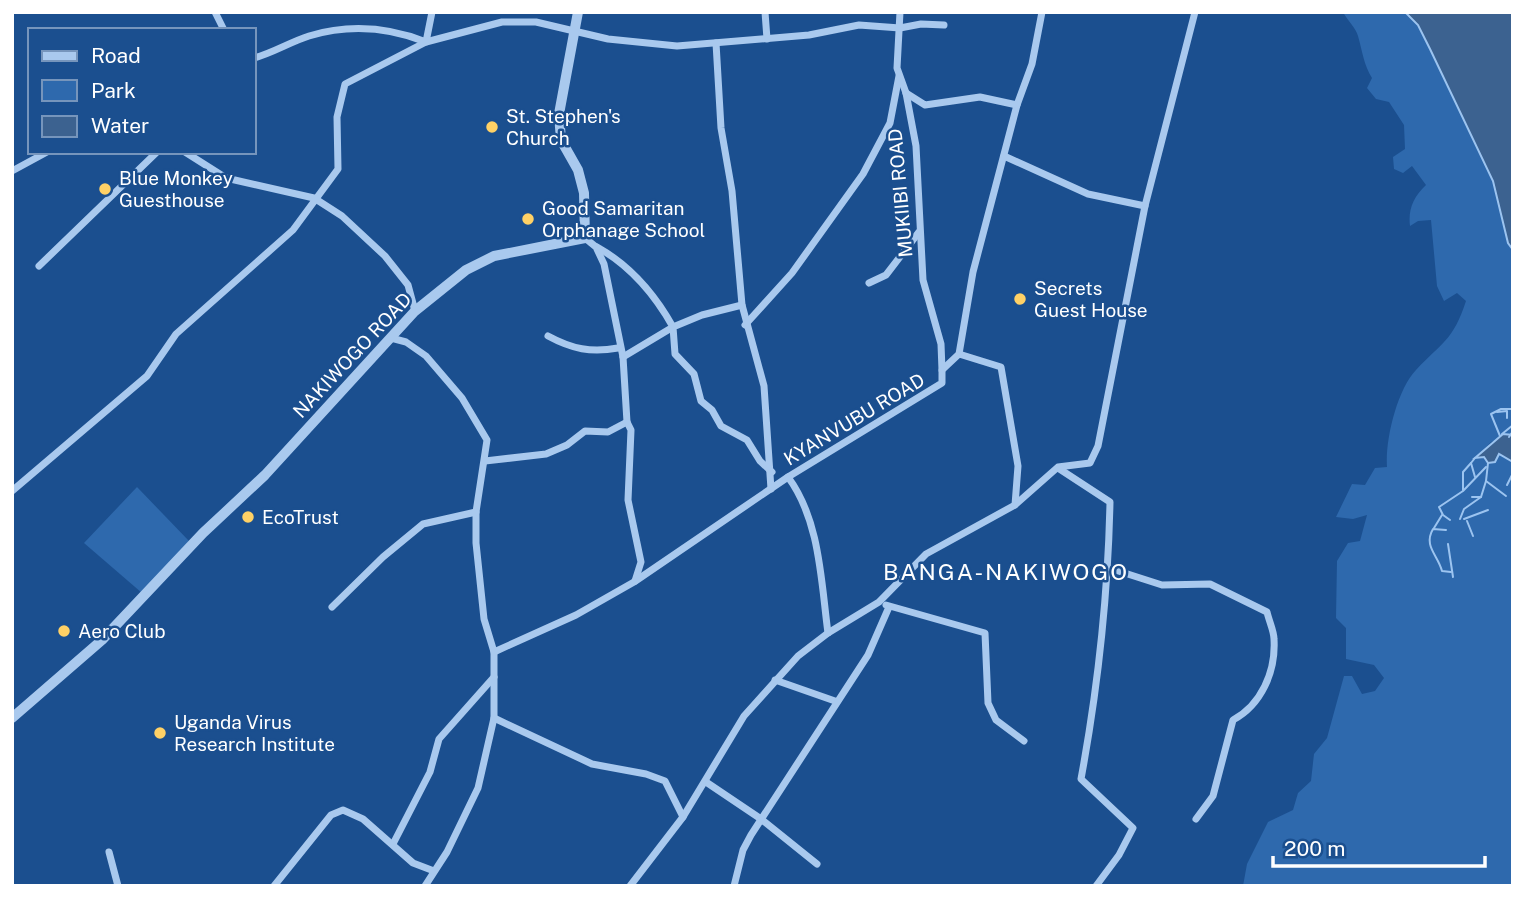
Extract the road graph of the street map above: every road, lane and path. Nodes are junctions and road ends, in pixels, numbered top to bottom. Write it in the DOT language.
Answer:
graph roads {
  1 [pos="215,12"];
  2 [pos="432,12"];
  3 [pos="578,12"];
  4 [pos="765,12"];
  5 [pos="900,12"];
  6 [pos="1042,12"];
  7 [pos="1195,12"];
  8 [pos="944,25"];
  9 [pos="224,28"];
  10 [pos="900,28"];
  11 [pos="575,32"];
  12 [pos="767,39"];
  13 [pos="426,42"];
  14 [pos="716,43"];
  15 [pos="256,57"];
  16 [pos="900,76"];
  17 [pos="906,93"];
  18 [pos="1017,105"];
  19 [pos="43,154"];
  20 [pos="155,154"];
  21 [pos="188,154"];
  22 [pos="1004,156"];
  23 [pos="12,171"];
  24 [pos="314,198"];
  25 [pos="1145,206"];
  26 [pos="919,231"];
  27 [pos="585,238"];
  28 [pos="596,247"];
  29 [pos="39,265"];
  30 [pos="869,283"];
  31 [pos="741,305"];
  32 [pos="415,311"];
  33 [pos="745,325"];
  34 [pos="673,327"];
  35 [pos="548,336"];
  36 [pos="391,338"];
  37 [pos="618,348"];
  38 [pos="959,354"];
  39 [pos="623,357"];
  40 [pos="942,370"];
  41 [pos="627,422"];
  42 [pos="485,461"];
  43 [pos="1058,467"];
  44 [pos="772,472"];
  45 [pos="788,477"];
  46 [pos="771,489"];
  47 [pos="12,491"];
  48 [pos="1015,505"];
  49 [pos="476,512"];
  50 [pos="1109,568"];
  51 [pos="635,582"];
  52 [pos="879,602"];
  53 [pos="332,607"];
  54 [pos="889,607"];
  55 [pos="828,633"];
  56 [pos="494,652"];
  57 [pos="494,677"];
  58 [pos="775,680"];
  59 [pos="835,701"];
  60 [pos="13,715"];
  61 [pos="494,718"];
  62 [pos="1024,741"];
  63 [pos="706,782"];
  64 [pos="683,817"];
  65 [pos="761,819"];
  66 [pos="1196,819"];
  67 [pos="393,844"];
  68 [pos="109,852"];
  69 [pos="817,864"];
  70 [pos="434,871"];
  71 [pos="118,886"];
  72 [pos="274,886"];
  73 [pos="425,886"];
  74 [pos="630,886"];
  75 [pos="734,886"];
  76 [pos="1096,886"];
  1 -- 9 [label="street"];
  2 -- 13 [label="street"];
  3 -- 11 [label="street"];
  4 -- 12 [label="street"];
  5 -- 10 [label="street, MUKIIBI ROAD"];
  6 -- 18 [label="street"];
  7 -- 25 [label="street"];
  8 -- 10 [label="street"];
  10 -- 12 [label="street"];
  10 -- 16 [label="street, MUKIIBI ROAD"];
  11 -- 13 [label="street"];
  11 -- 14 [label="street"];
  11 -- 27 [label="street"];
  12 -- 14 [label="street"];
  13 -- 15 [label="street"];
  13 -- 24 [label="street"];
  14 -- 31 [label="street"];
  16 -- 17 [label="street, MUKIIBI ROAD"];
  16 -- 33 [label="street"];
  17 -- 18 [label="street"];
  17 -- 26 [label="street, MUKIIBI ROAD"];
  18 -- 22 [label="street"];
  19 -- 23 [label="street"];
  20 -- 29 [label="street"];
  21 -- 24 [label="street"];
  22 -- 25 [label="street"];
  22 -- 38 [label="street"];
  24 -- 32 [label="street"];
  24 -- 47 [label="street"];
  25 -- 43 [label="street"];
  26 -- 30 [label="street"];
  26 -- 40 [label="street, MUKIIBI ROAD"];
  27 -- 28 [label="street"];
  27 -- 32 [label="street, NAKIWOGO ROAD"];
  28 -- 34 [label="street"];
  28 -- 37 [label="street"];
  31 -- 33 [label="street"];
  31 -- 34 [label="street"];
  32 -- 36 [label="street, NAKIWOGO ROAD"];
  33 -- 44 [label="street"];
  34 -- 39 [label="street"];
  34 -- 44 [label="street"];
  35 -- 37 [label="street"];
  36 -- 42 [label="street"];
  36 -- 60 [label="street, NAKIWOGO ROAD"];
  37 -- 39 [label="street"];
  38 -- 40 [label="street, KYANVUBU ROAD"];
  38 -- 48 [label="street"];
  39 -- 41 [label="street"];
  40 -- 45 [label="street, KYANVUBU ROAD"];
  41 -- 42 [label="street"];
  41 -- 51 [label="street"];
  42 -- 49 [label="street"];
  43 -- 48 [label="street"];
  43 -- 50 [label="street"];
  44 -- 46 [label="street"];
  45 -- 46 [label="street, KYANVUBU ROAD"];
  45 -- 55 [label="street"];
  46 -- 51 [label="street, KYANVUBU ROAD"];
  48 -- 52 [label="street"];
  49 -- 53 [label="street"];
  49 -- 56 [label="street"];
  50 -- 66 [label="street"];
  50 -- 76 [label="street"];
  51 -- 56 [label="street, KYANVUBU ROAD"];
  52 -- 54 [label="street"];
  52 -- 55 [label="street"];
  54 -- 59 [label="street"];
  54 -- 62 [label="street"];
  55 -- 58 [label="street"];
  56 -- 57 [label="street"];
  57 -- 61 [label="street"];
  57 -- 67 [label="street"];
  58 -- 59 [label="street"];
  58 -- 63 [label="street"];
  59 -- 65 [label="street"];
  61 -- 64 [label="street"];
  61 -- 70 [label="street"];
  63 -- 64 [label="street"];
  63 -- 65 [label="street"];
  64 -- 74 [label="street"];
  65 -- 69 [label="street"];
  65 -- 75 [label="street"];
  67 -- 70 [label="street"];
  67 -- 72 [label="street"];
  68 -- 71 [label="street"];
  70 -- 73 [label="street"];
}
